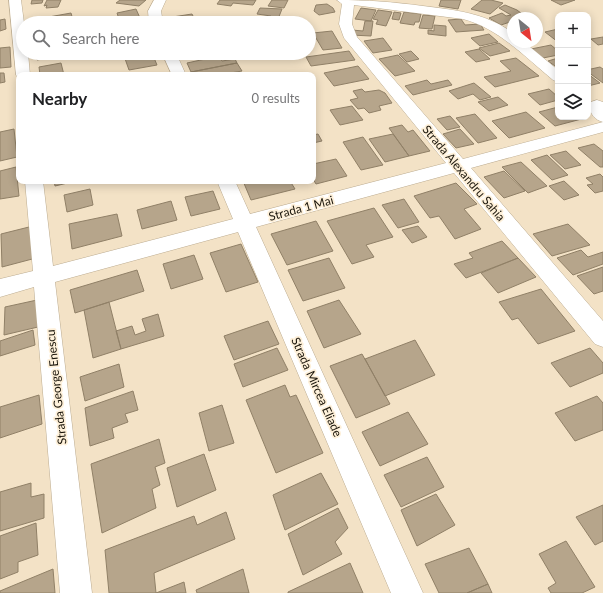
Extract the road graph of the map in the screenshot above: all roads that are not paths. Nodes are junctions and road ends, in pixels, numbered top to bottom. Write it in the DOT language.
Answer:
graph roads {
  1 [pos="15,0"];
  2 [pos="160,0"];
  3 [pos="346,0"];
  4 [pos="17,16"];
  5 [pos="153,16"];
  6 [pos="507,35"];
  7 [pos="523,48"];
  8 [pos="21,60"];
  9 [pos="172,60"];
  10 [pos="23,72"];
  11 [pos="178,72"];
  12 [pos="555,75"];
  13 [pos="603,128"];
  14 [pos="459,166"];
  15 [pos="34,184"];
  16 [pos="227,184"];
  17 [pos="244,223"];
  18 [pos="45,276"];
  19 [pos="0,288"];
  20 [pos="603,337"];
  21 [pos="76,593"];
  22 [pos="408,593"];
  1 -- 4 [label="street"];
  2 -- 5 [label="street"];
  3 -- 6 [label="street"];
  3 -- 14 [label="street, Strada Alexandru Sahia"];
  7 -- 12 [label="street"];
  8 -- 10 [label="street"];
  9 -- 11 [label="street"];
  13 -- 14 [label="street, Strada 1 Mai"];
  14 -- 17 [label="street, Strada 1 Mai"];
  14 -- 20 [label="street, Strada Alexandru Sahia"];
  15 -- 18 [label="street, Strada George Enescu"];
  16 -- 17 [label="street, Strada Mircea Eliade"];
  17 -- 18 [label="street, Strada 1 Mai"];
  17 -- 22 [label="street, Strada Mircea Eliade"];
  18 -- 19 [label="street, Strada 1 Mai"];
  18 -- 21 [label="street, Strada George Enescu"];
}
